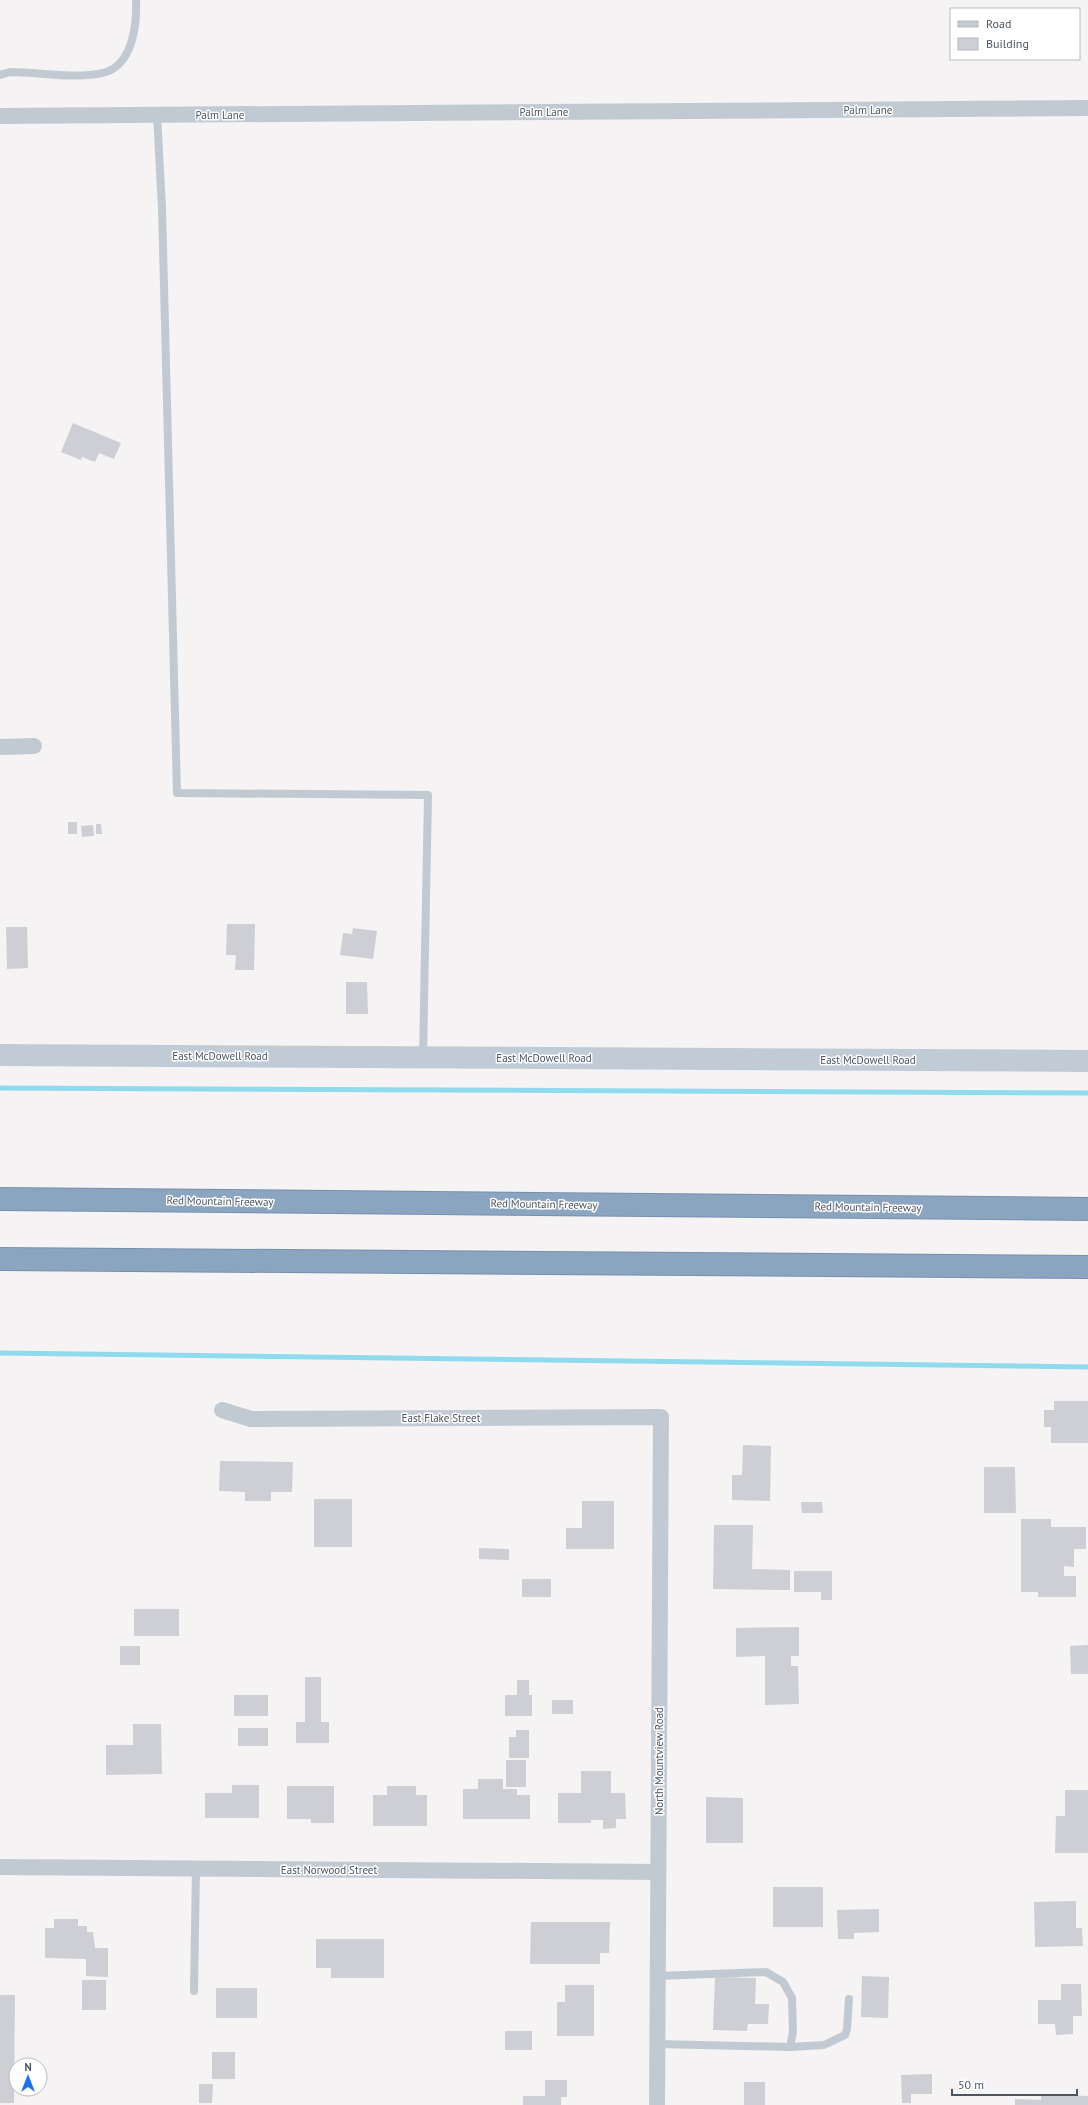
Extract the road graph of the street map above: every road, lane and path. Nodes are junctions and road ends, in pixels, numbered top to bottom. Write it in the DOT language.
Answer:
graph roads {
  1 [pos="136,0"];
  2 [pos="0,75"];
  3 [pos="1088,108"];
  4 [pos="157,115"];
  5 [pos="0,116"];
  6 [pos="34,746"];
  7 [pos="0,747"];
  8 [pos="0,1055"];
  9 [pos="423,1058"];
  10 [pos="1088,1061"];
  11 [pos="0,1199"];
  12 [pos="1088,1209"];
  13 [pos="0,1259"];
  14 [pos="1088,1267"];
  15 [pos="222,1410"];
  16 [pos="661,1417"];
  17 [pos="0,1867"];
  18 [pos="196,1869"];
  19 [pos="658,1872"];
  20 [pos="658,1976"];
  21 [pos="194,1991"];
  22 [pos="849,1999"];
  23 [pos="657,2044"];
  24 [pos="790,2047"];
  25 [pos="657,2105"];
  1 -- 2 [label="lane"];
  3 -- 4 [label="street, Palm Lane"];
  4 -- 5 [label="street, Palm Lane"];
  4 -- 9 [label="lane"];
  6 -- 7 [label="street"];
  8 -- 9 [label="street, East McDowell Road"];
  9 -- 10 [label="street, East McDowell Road"];
  11 -- 12 [label="highway, Red Mountain Freeway"];
  13 -- 14 [label="highway"];
  15 -- 16 [label="street, East Flake Street"];
  16 -- 19 [label="street, North Mountview Road"];
  17 -- 18 [label="street, East Norwood Street"];
  18 -- 19 [label="street, East Norwood Street"];
  18 -- 21 [label="lane"];
  19 -- 20 [label="street, North Mountview Road"];
  20 -- 23 [label="street, North Mountview Road"];
  20 -- 24 [label="lane"];
  22 -- 24 [label="lane"];
  23 -- 24 [label="lane"];
  23 -- 25 [label="street, North Mountview Road"];
}
